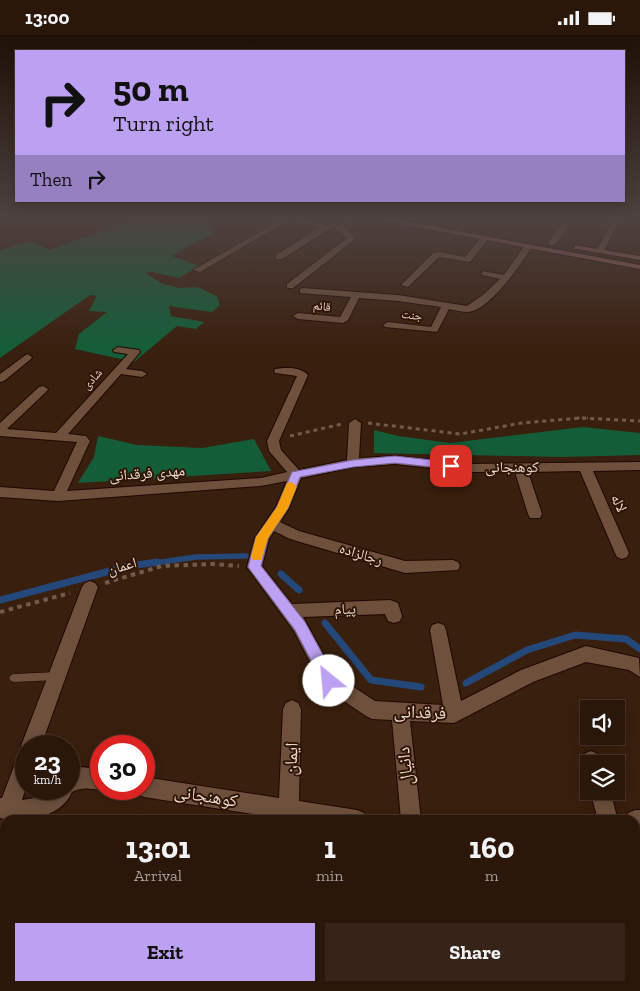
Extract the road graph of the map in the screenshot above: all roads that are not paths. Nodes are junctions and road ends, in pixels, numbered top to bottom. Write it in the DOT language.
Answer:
graph roads {
  1 [pos="210,263"];
  2 [pos="320,263"];
  3 [pos="428,263"];
  4 [pos="517,263"];
  5 [pos="615,263"];
  6 [pos="640,267"];
  7 [pos="197,270"];
  8 [pos="485,273"];
  9 [pos="507,278"];
  10 [pos="405,285"];
  11 [pos="290,286"];
  12 [pos="303,291"];
  13 [pos="357,294"];
  14 [pos="446,306"];
  15 [pos="298,316"];
  16 [pos="388,325"];
  17 [pos="118,350"];
  18 [pos="27,357"];
  19 [pos="118,371"];
  20 [pos="279,371"];
  21 [pos="142,374"];
  22 [pos="0,379"];
  23 [pos="42,389"];
  24 [pos="355,423"];
  25 [pos="0,431"];
  26 [pos="59,437"];
  27 [pos="353,463"];
  28 [pos="520,467"];
  29 [pos="585,467"];
  30 [pos="640,467"];
  31 [pos="296,475"];
  32 [pos="0,492"];
  33 [pos="58,496"];
  34 [pos="535,513"];
  35 [pos="272,523"];
  36 [pos="622,553"];
  37 [pos="453,566"];
  38 [pos="90,587"];
  39 [pos="288,611"];
  40 [pos="394,615"];
  41 [pos="438,630"];
  42 [pos="640,669"];
  43 [pos="57,676"];
  44 [pos="14,678"];
  45 [pos="292,709"];
  46 [pos="400,711"];
  47 [pos="454,714"];
  48 [pos="35,735"];
  49 [pos="15,784"];
  50 [pos="155,789"];
  51 [pos="52,800"];
  52 [pos="602,800"];
  53 [pos="289,808"];
  54 [pos="4,809"];
  55 [pos="329,815"];
  56 [pos="410,815"];
  57 [pos="607,815"];
  1 -- 7 [label="street"];
  2 -- 11 [label="street"];
  3 -- 10 [label="street"];
  4 -- 9 [label="street"];
  5 -- 6 [label="main road"];
  8 -- 9 [label="street"];
  9 -- 14 [label="street"];
  12 -- 13 [label="street"];
  13 -- 14 [label="street"];
  13 -- 15 [label="street, قائم"];
  14 -- 16 [label="street, جنت"];
  17 -- 19 [label="street, شادی"];
  18 -- 22 [label="street"];
  19 -- 21 [label="street"];
  19 -- 26 [label="street, شادی"];
  20 -- 31 [label="street"];
  23 -- 25 [label="street"];
  24 -- 27 [label="street"];
  25 -- 26 [label="street"];
  26 -- 33 [label="street"];
  27 -- 28 [label="street, کوهنجانی"];
  27 -- 31 [label="street, کوهنجانی"];
  28 -- 29 [label="street, کوهنجانی"];
  28 -- 34 [label="street"];
  29 -- 30 [label="street, کوهنجانی"];
  29 -- 36 [label="street, لاله"];
  31 -- 33 [label="street, مهدی فرقدانی"];
  31 -- 35 [label="street"];
  32 -- 33 [label="street, مهدی فرقدانی"];
  35 -- 37 [label="street, رجالزاده"];
  35 -- 39 [label="street, فرقدانی"];
  38 -- 43 [label="street"];
  39 -- 40 [label="street, پیام"];
  39 -- 46 [label="street, فرقدانی"];
  41 -- 47 [label="street"];
  42 -- 47 [label="street, فرقدانی"];
  43 -- 44 [label="lane"];
  43 -- 48 [label="street"];
  45 -- 53 [label="street, ایمان"];
  46 -- 47 [label="street, فرقدانی"];
  46 -- 56 [label="street, دانیال"];
  49 -- 54 [label="street"];
  50 -- 53 [label="street, کوهنجانی"];
  51 -- 54 [label="street"];
  52 -- 57 [label="street"];
  53 -- 55 [label="street, کوهنجانی"];
}
